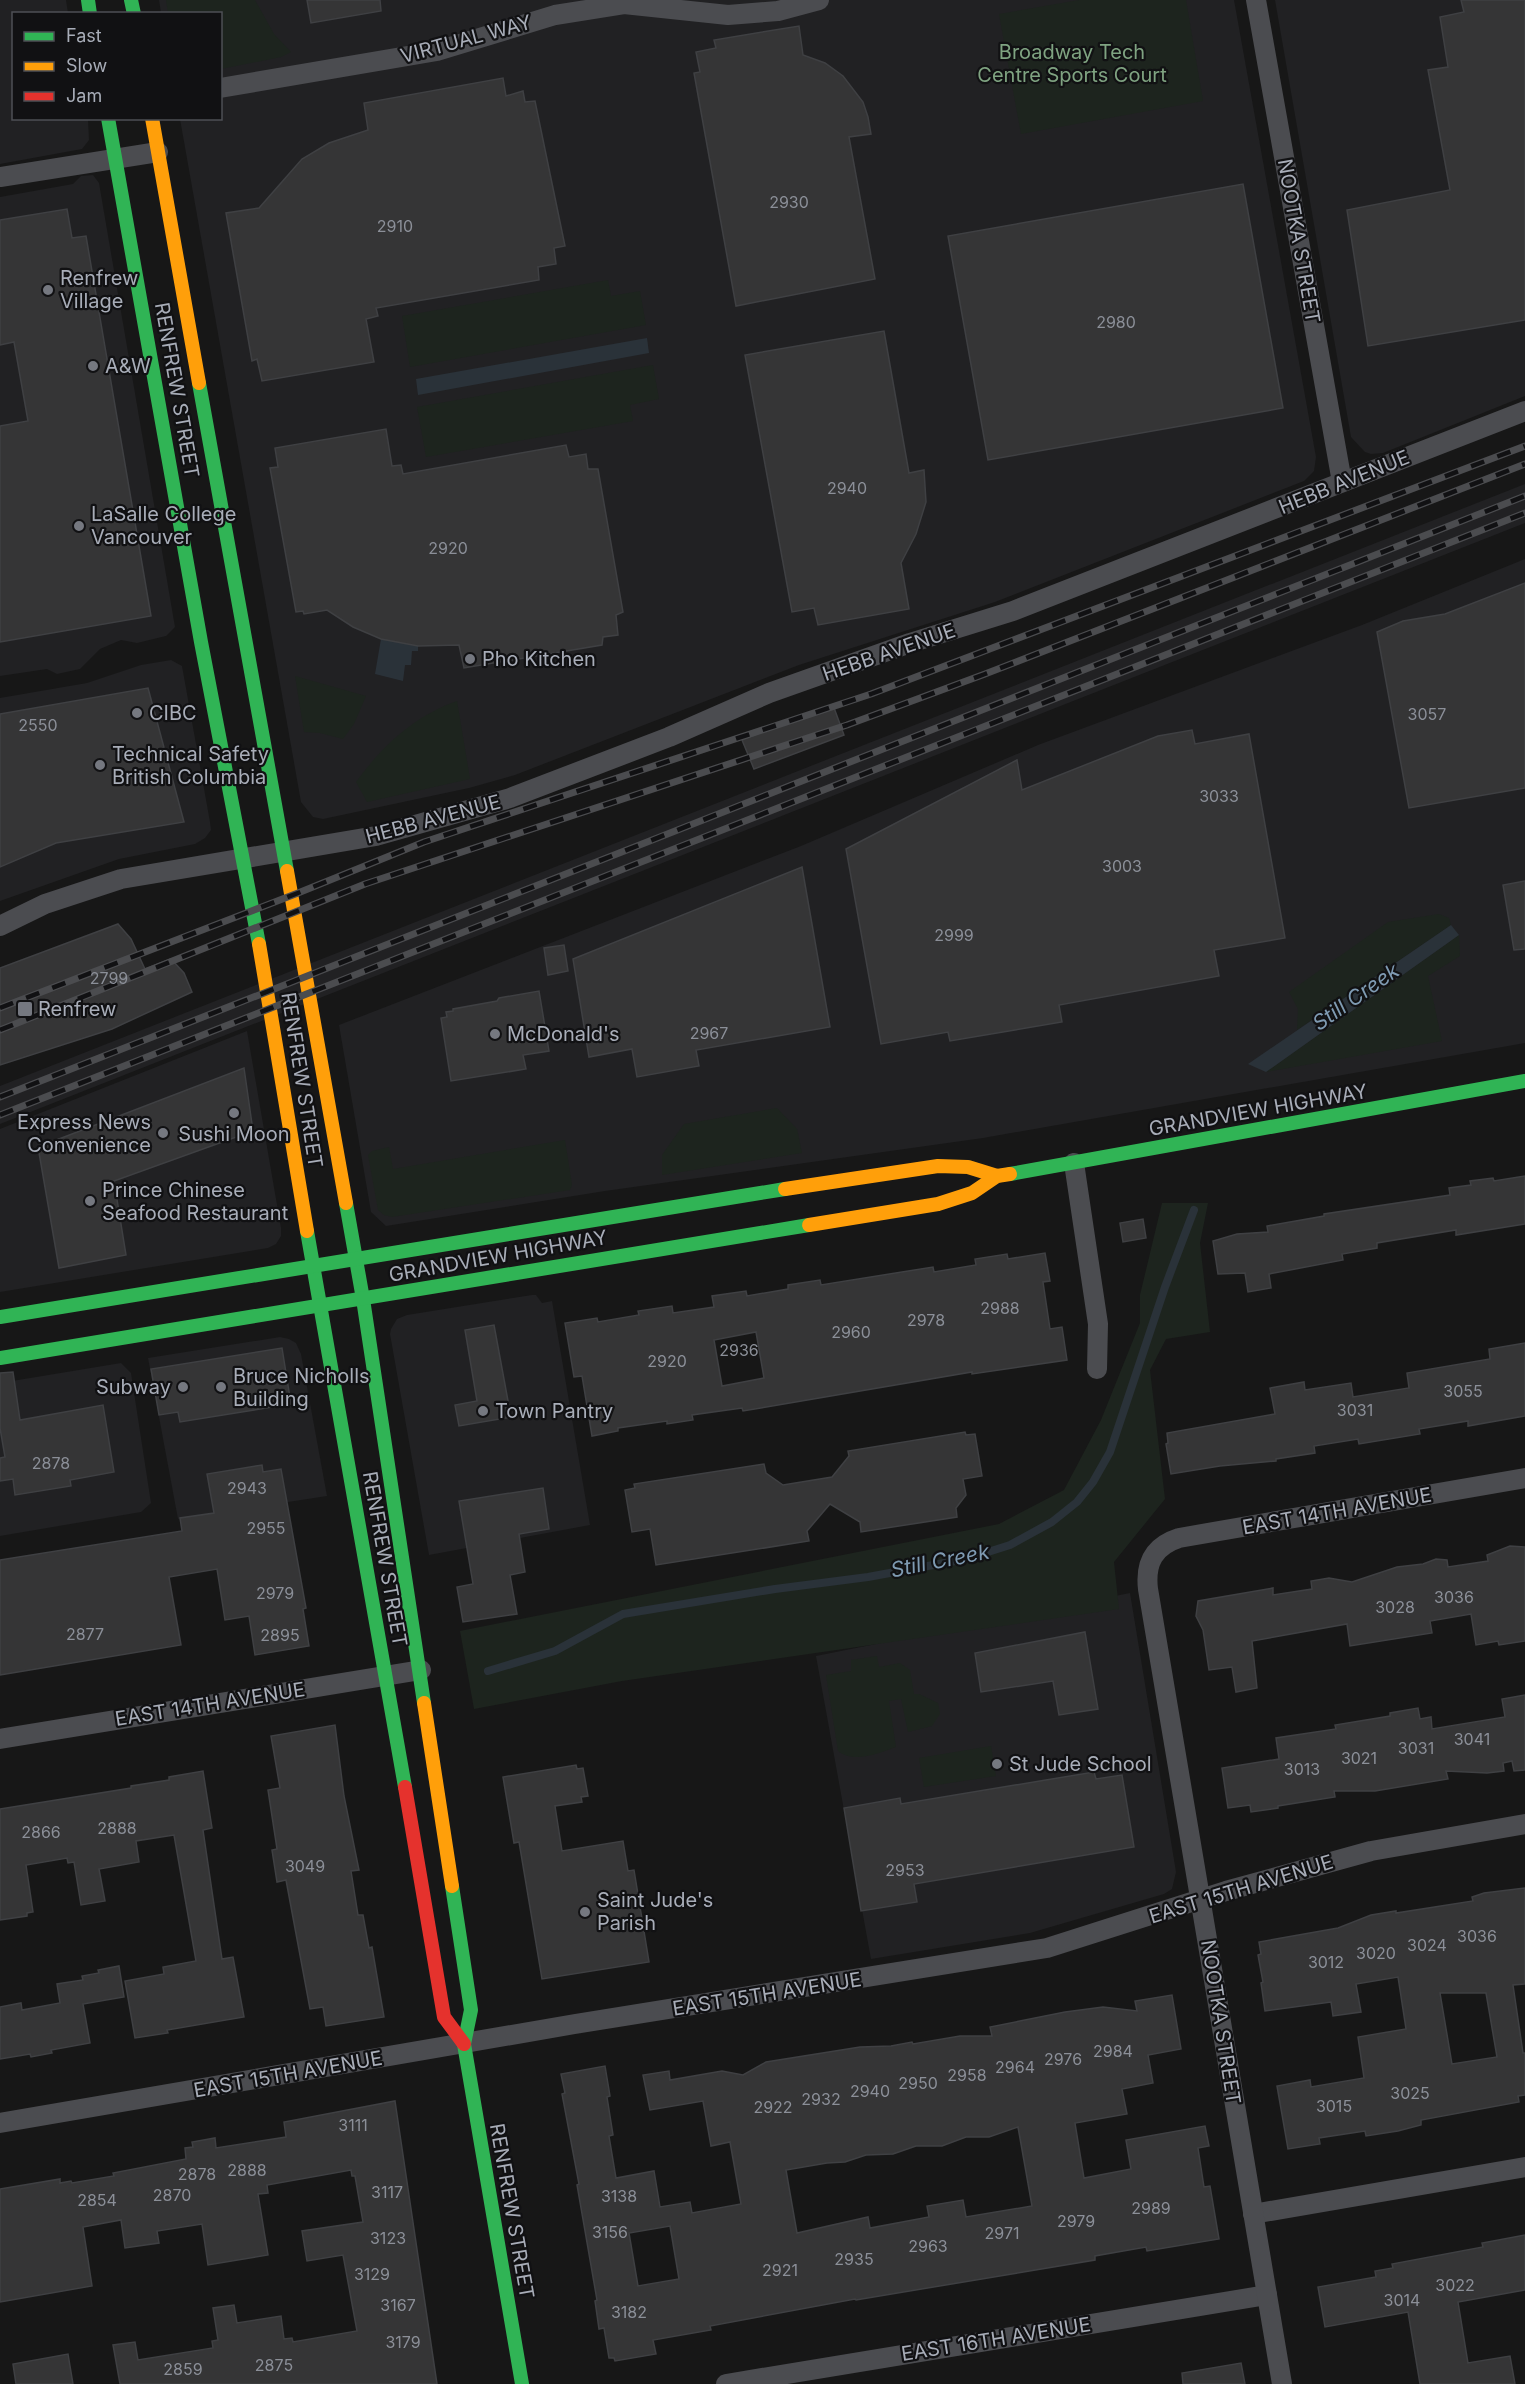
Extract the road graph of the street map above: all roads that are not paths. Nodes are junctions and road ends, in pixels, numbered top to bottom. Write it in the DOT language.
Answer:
graph roads {
  1 [pos="819,0"];
  2 [pos="1256,0"];
  3 [pos="222,88"];
  4 [pos="108,120"];
  5 [pos="152,120"];
  6 [pos="158,152"];
  7 [pos="116,159"];
  8 [pos="0,177"];
  9 [pos="1525,411"];
  10 [pos="1342,482"];
  11 [pos="284,852"];
  12 [pos="244,859"];
  13 [pos="0,926"];
  14 [pos="1525,1081"];
  15 [pos="1074,1163"];
  16 [pos="997,1176"];
  17 [pos="356,1259"];
  18 [pos="312,1266"];
  19 [pos="363,1299"];
  20 [pos="319,1306"];
  21 [pos="0,1317"];
  22 [pos="0,1358"];
  23 [pos="1097,1369"];
  24 [pos="1525,1478"];
  25 [pos="1153,1554"];
  26 [pos="421,1670"];
  27 [pos="386,1676"];
  28 [pos="0,1739"];
  29 [pos="1525,1824"];
  30 [pos="1201,1899"];
  31 [pos="464,2044"];
  32 [pos="0,2123"];
  33 [pos="1525,2168"];
  34 [pos="1253,2214"];
  35 [pos="1267,2295"];
  36 [pos="522,2384"];
  37 [pos="726,2384"];
  38 [pos="1282,2384"];
  1 -- 3 [label="street, VIRTUAL WAY"];
  2 -- 10 [label="street, NOOTKA STREET"];
  4 -- 7 [label="street, RENFREW STREET"];
  5 -- 6 [label="street, RENFREW STREET"];
  6 -- 7 [label="street"];
  6 -- 11 [label="street, RENFREW STREET"];
  7 -- 8 [label="street"];
  7 -- 12 [label="street, RENFREW STREET"];
  9 -- 10 [label="street, HEBB AVENUE"];
  10 -- 11 [label="street, HEBB AVENUE"];
  11 -- 12 [label="street, HEBB AVENUE"];
  11 -- 17 [label="street, RENFREW STREET"];
  12 -- 13 [label="street, HEBB AVENUE"];
  12 -- 18 [label="street, RENFREW STREET"];
  14 -- 15 [label="street, GRANDVIEW HIGHWAY"];
  15 -- 16 [label="street, GRANDVIEW HIGHWAY"];
  15 -- 23 [label="street"];
  16 -- 17 [label="street, GRANDVIEW HIGHWAY"];
  16 -- 19 [label="street, GRANDVIEW HIGHWAY"];
  17 -- 18 [label="street, GRANDVIEW HIGHWAY"];
  17 -- 19 [label="street, RENFREW STREET"];
  18 -- 20 [label="street, RENFREW STREET"];
  18 -- 21 [label="street, GRANDVIEW HIGHWAY"];
  19 -- 20 [label="street, GRANDVIEW HIGHWAY"];
  19 -- 26 [label="street, RENFREW STREET"];
  20 -- 22 [label="street, GRANDVIEW HIGHWAY"];
  20 -- 27 [label="street, RENFREW STREET"];
  24 -- 25 [label="street, EAST 14TH AVENUE"];
  25 -- 30 [label="street, NOOTKA STREET"];
  26 -- 27 [label="street, EAST 14TH AVENUE"];
  26 -- 31 [label="street, RENFREW STREET"];
  27 -- 28 [label="street, EAST 14TH AVENUE"];
  27 -- 31 [label="street, RENFREW STREET"];
  29 -- 30 [label="street, EAST 15TH AVENUE"];
  30 -- 31 [label="street, EAST 15TH AVENUE"];
  30 -- 34 [label="street, NOOTKA STREET"];
  31 -- 32 [label="street, EAST 15TH AVENUE"];
  31 -- 36 [label="street, RENFREW STREET"];
  33 -- 34 [label="street"];
  34 -- 35 [label="street, NOOTKA STREET"];
  35 -- 37 [label="street, EAST 16TH AVENUE"];
  35 -- 38 [label="street, NOOTKA STREET"];
}
